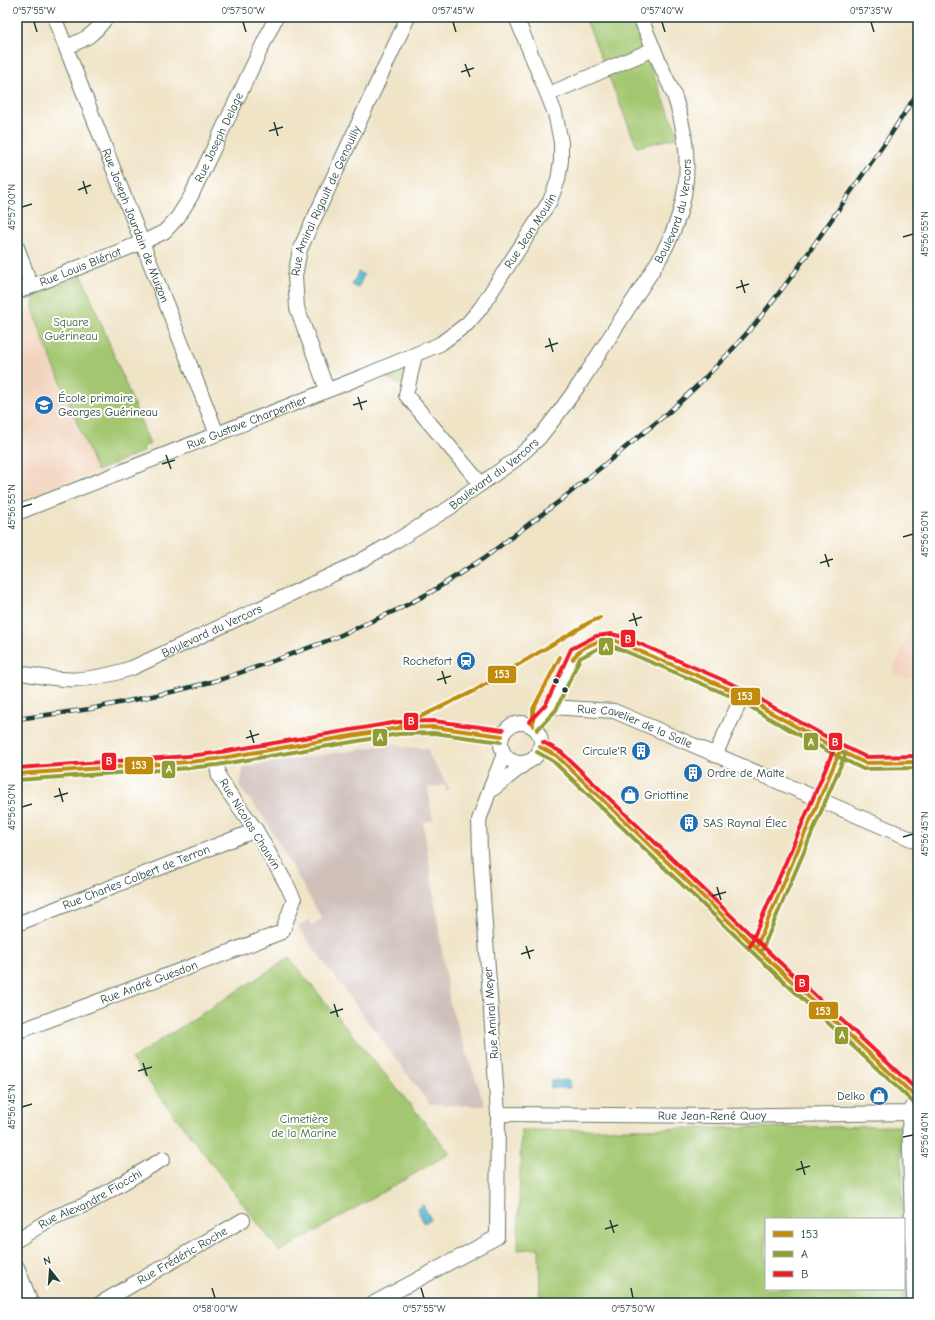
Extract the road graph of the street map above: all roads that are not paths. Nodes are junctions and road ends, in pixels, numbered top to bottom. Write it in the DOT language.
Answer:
graph roads {
  1 [pos="54,17"];
  2 [pos="107,17"];
  3 [pos="276,17"];
  4 [pos="408,17"];
  5 [pos="516,17"];
  6 [pos="640,17"];
  7 [pos="66,47"];
  8 [pos="654,48"];
  9 [pos="549,94"];
  10 [pos="143,242"];
  11 [pos="17,247"];
  12 [pos="31,286"];
  13 [pos="17,292"];
  14 [pos="415,355"];
  15 [pos="364,376"];
  16 [pos="327,390"];
  17 [pos="217,434"];
  18 [pos="481,484"];
  19 [pos="17,513"];
  20 [pos="17,672"];
  21 [pos="743,695"];
  22 [pos="551,706"];
  23 [pos="533,726"];
  24 [pos="502,736"];
  25 [pos="540,747"];
  26 [pos="840,751"];
  27 [pos="504,754"];
  28 [pos="715,755"];
  29 [pos="216,759"];
  30 [pos="527,762"];
  31 [pos="918,762"];
  32 [pos="17,774"];
  33 [pos="489,792"];
  34 [pos="819,800"];
  35 [pos="256,830"];
  36 [pos="918,842"];
  37 [pos="17,924"];
  38 [pos="282,932"];
  39 [pos="756,948"];
  40 [pos="17,1032"];
  41 [pos="918,1099"];
  42 [pos="909,1113"];
  43 [pos="498,1114"];
  44 [pos="163,1159"];
  45 [pos="243,1220"];
  46 [pos="17,1240"];
  47 [pos="17,1267"];
  48 [pos="31,1303"];
  49 [pos="101,1303"];
  50 [pos="374,1303"];
  51 [pos="914,1303"];
  1 -- 7 [label="street, Rue Joseph Jourdain de Muizon"];
  2 -- 7 [label="street"];
  3 -- 10 [label="street, Rue Joseph Delage"];
  4 -- 16 [label="street, Rue Amiral Rigault de Genouilly"];
  5 -- 9 [label="street, Rue Jean Moulin"];
  6 -- 8 [label="street, Boulevard du Vercors"];
  7 -- 10 [label="street, Rue Joseph Jourdain de Muizon"];
  8 -- 9 [label="street"];
  8 -- 18 [label="street, Boulevard du Vercors"];
  9 -- 14 [label="street, Rue Jean Moulin"];
  10 -- 12 [label="street, Rue Louis Blériot"];
  10 -- 17 [label="street, Rue Joseph Jourdain de Muizon"];
  11 -- 12 [label="street"];
  12 -- 13 [label="street, Rue Louis Blériot"];
  14 -- 15 [label="street, Rue Jean Moulin"];
  14 -- 18 [label="street"];
  15 -- 16 [label="street, Rue Gustave Charpentier"];
  16 -- 17 [label="street, Rue Gustave Charpentier"];
  17 -- 19 [label="street, Rue Gustave Charpentier"];
  18 -- 20 [label="street, Boulevard du Vercors"];
  21 -- 22 [label="street"];
  21 -- 26 [label="street"];
  21 -- 28 [label="street"];
  22 -- 23 [label="street"];
  22 -- 28 [label="street, Rue Cavelier de la Salle"];
  23 -- 24 [label="street"];
  23 -- 25 [label="street"];
  24 -- 27 [label="street"];
  24 -- 29 [label="street"];
  25 -- 30 [label="street"];
  25 -- 39 [label="street"];
  26 -- 31 [label="street"];
  26 -- 34 [label="street"];
  27 -- 30 [label="street"];
  27 -- 33 [label="street, Rue Amiral Meyer"];
  28 -- 34 [label="street, Rue Cavelier de la Salle"];
  29 -- 32 [label="street"];
  29 -- 35 [label="street, Rue Nicolas Chauvin"];
  30 -- 33 [label="street"];
  33 -- 43 [label="street, Rue Amiral Meyer"];
  34 -- 36 [label="street, Rue Cavelier de la Salle"];
  34 -- 39 [label="street"];
  35 -- 37 [label="street, Rue Charles Colbert de Terron"];
  35 -- 38 [label="street, Rue Nicolas Chauvin"];
  38 -- 40 [label="street, Rue André Guesdon"];
  39 -- 41 [label="street"];
  41 -- 42 [label="street"];
  42 -- 43 [label="street, Rue Jean-René Quoy"];
  42 -- 51 [label="street"];
  43 -- 50 [label="street, Rue Amiral Meyer"];
  44 -- 46 [label="street, Rue Alexandre Fiocchi"];
  45 -- 49 [label="street, Rue Frédéric Roche"];
  47 -- 48 [label="street"];
}
